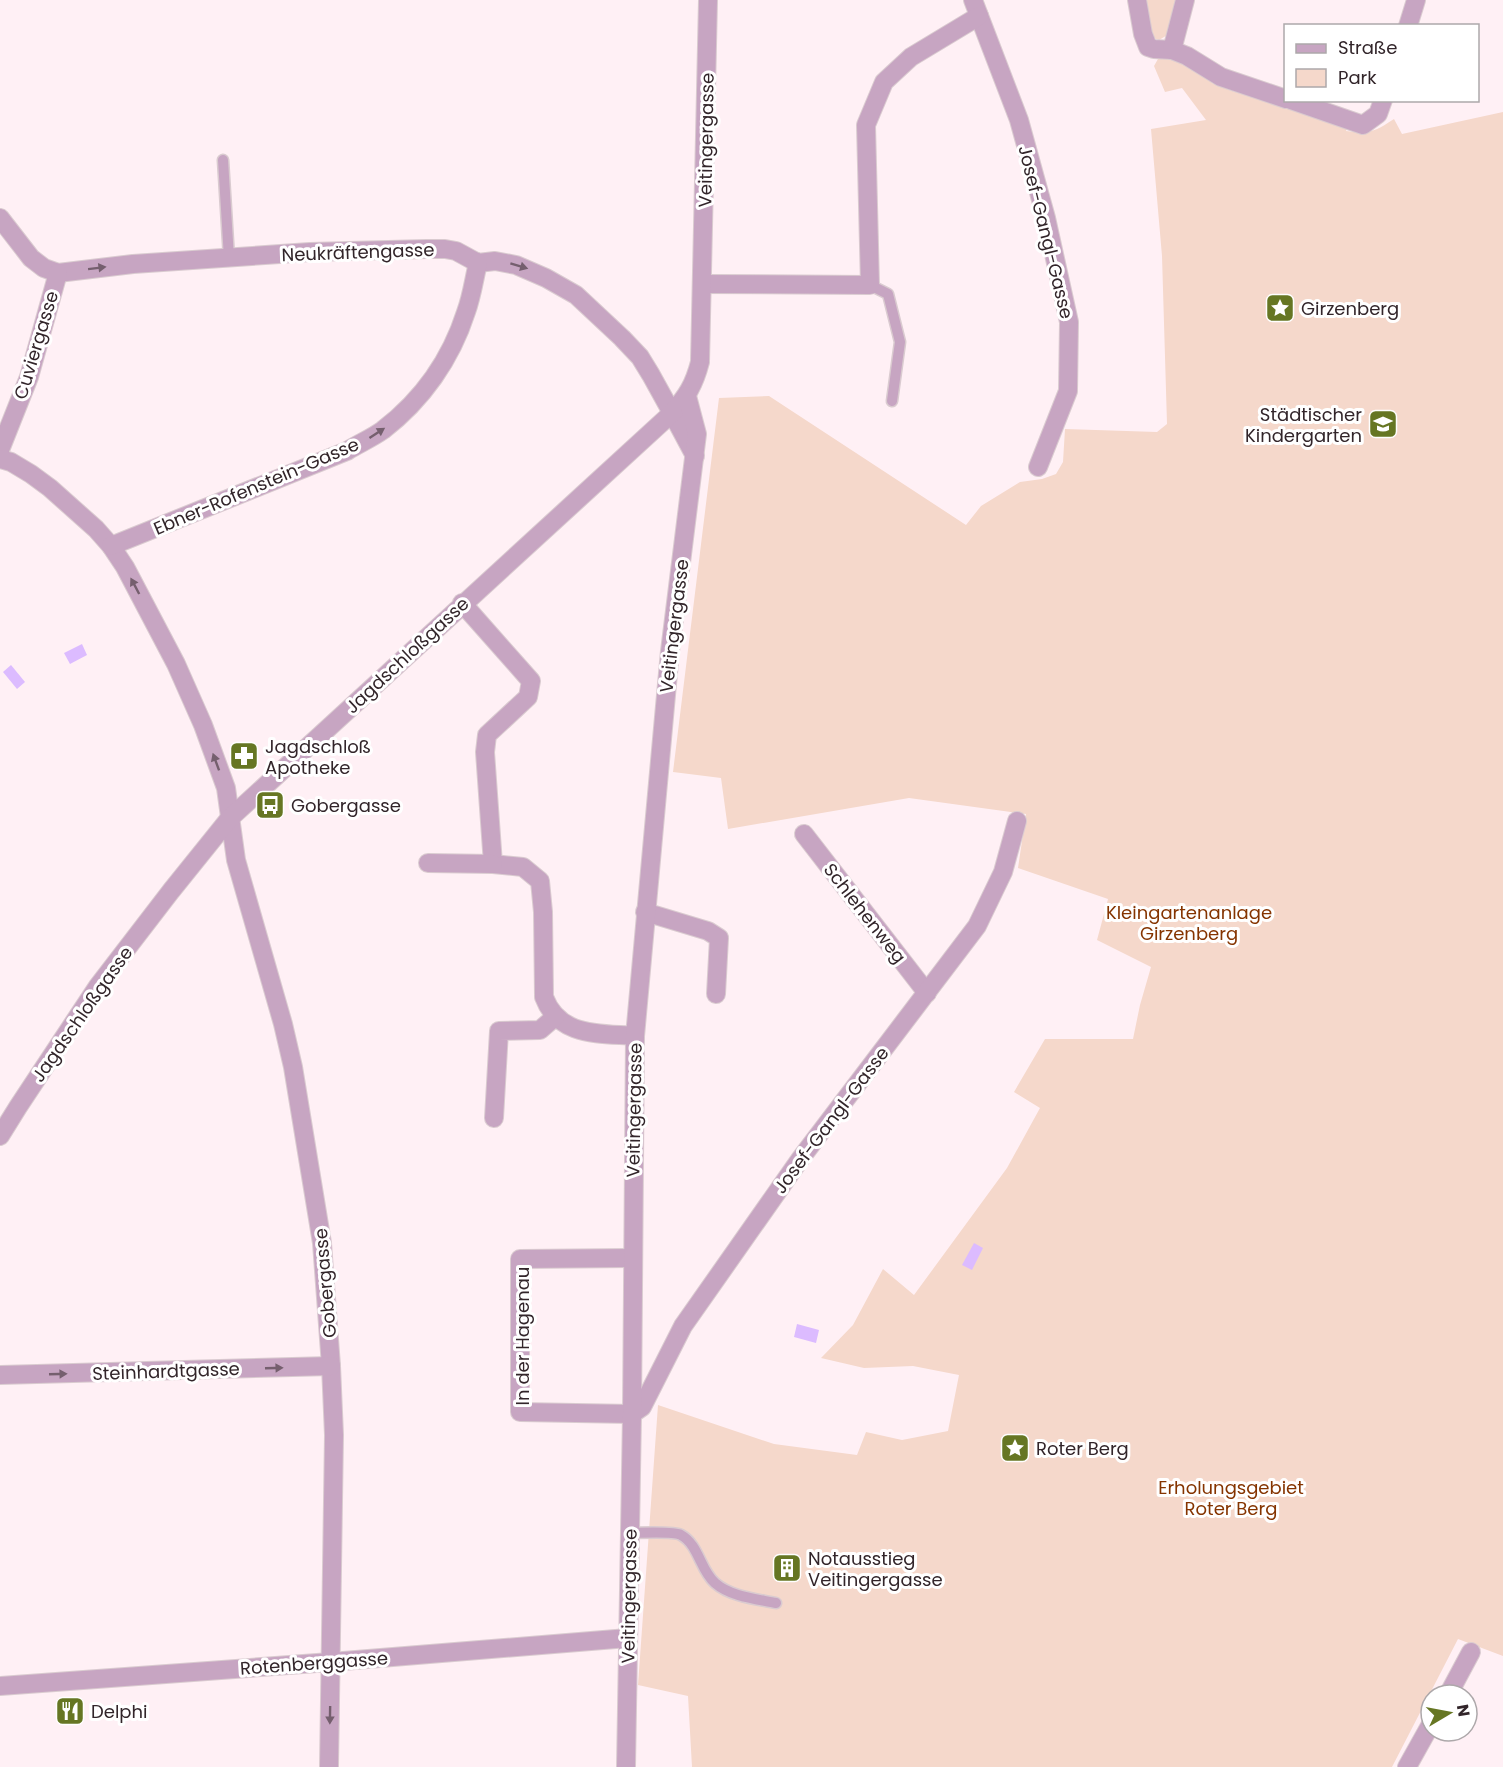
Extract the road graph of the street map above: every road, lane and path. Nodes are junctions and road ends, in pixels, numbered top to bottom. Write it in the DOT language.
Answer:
graph roads {
  1 [pos="708,0"];
  2 [pos="1137,0"];
  3 [pos="1185,0"];
  4 [pos="1416,0"];
  5 [pos="976,8"];
  6 [pos="1409,24"];
  7 [pos="1172,50"];
  8 [pos="1284,98"];
  9 [pos="1297,102"];
  10 [pos="1382,102"];
  11 [pos="223,160"];
  12 [pos="0,218"];
  13 [pos="230,258"];
  14 [pos="478,263"];
  15 [pos="58,273"];
  16 [pos="702,284"];
  17 [pos="870,285"];
  18 [pos="687,396"];
  19 [pos="892,402"];
  20 [pos="672,413"];
  21 [pos="0,450"];
  22 [pos="695,456"];
  23 [pos="0,459"];
  24 [pos="1038,467"];
  25 [pos="111,546"];
  26 [pos="462,603"];
  27 [pos="229,819"];
  28 [pos="1017,821"];
  29 [pos="804,834"];
  30 [pos="428,863"];
  31 [pos="493,864"];
  32 [pos="645,912"];
  33 [pos="927,993"];
  34 [pos="716,994"];
  35 [pos="555,1017"];
  36 [pos="634,1036"];
  37 [pos="494,1118"];
  38 [pos="0,1136"];
  39 [pos="632,1258"];
  40 [pos="332,1366"];
  41 [pos="0,1375"];
  42 [pos="632,1414"];
  43 [pos="630,1533"];
  44 [pos="776,1603"];
  45 [pos="628,1638"];
  46 [pos="1471,1652"];
  47 [pos="330,1662"];
  48 [pos="1454,1683"];
  49 [pos="0,1686"];
  50 [pos="1420,1743"];
  51 [pos="329,1767"];
  52 [pos="626,1767"];
  53 [pos="1407,1767"];
  1 -- 16 [label="street, Veitingergasse"];
  2 -- 7 [label="street"];
  3 -- 7 [label="street"];
  4 -- 6 [label="street"];
  5 -- 17 [label="street"];
  5 -- 24 [label="street, Josef-Gangl-Gasse"];
  7 -- 8 [label="street"];
  9 -- 10 [label="street"];
  11 -- 13 [label="lane"];
  12 -- 15 [label="street"];
  13 -- 14 [label="street, Neukräftengasse"];
  15 -- 13 [label="street, Neukräftengasse, one-way"];
  14 -- 20 [label="street, Neukräftengasse, one-way"];
  25 -- 14 [label="street, Ebner-Rofenstein-Gasse, one-way"];
  15 -- 21 [label="street, Cuviergasse"];
  16 -- 17 [label="street"];
  16 -- 18 [label="street, Veitingergasse"];
  17 -- 19 [label="lane"];
  18 -- 20 [label="street, Jagdschloßgasse"];
  18 -- 22 [label="street, Veitingergasse"];
  20 -- 22 [label="street"];
  20 -- 26 [label="street, Jagdschloßgasse"];
  22 -- 32 [label="street, Veitingergasse"];
  23 -- 25 [label="street, Gobergasse"];
  27 -- 25 [label="street, Gobergasse, one-way"];
  26 -- 27 [label="street, Jagdschloßgasse"];
  26 -- 31 [label="street"];
  27 -- 38 [label="street, Jagdschloßgasse"];
  27 -- 40 [label="street, Gobergasse"];
  28 -- 33 [label="street, Josef-Gangl-Gasse"];
  29 -- 33 [label="street, Schlehenweg"];
  30 -- 31 [label="street"];
  31 -- 35 [label="street"];
  32 -- 34 [label="street"];
  32 -- 36 [label="street, Veitingergasse"];
  33 -- 42 [label="street, Josef-Gangl-Gasse"];
  35 -- 36 [label="street"];
  35 -- 37 [label="street"];
  36 -- 39 [label="street, Veitingergasse"];
  39 -- 42 [label="street, Veitingergasse"];
  39 -- 42 [label="street, In der Hagenau"];
  41 -- 40 [label="street, Steinhardtgasse, one-way"];
  40 -- 47 [label="street, Gobergasse"];
  42 -- 43 [label="street, Veitingergasse"];
  43 -- 44 [label="lane"];
  43 -- 45 [label="street, Veitingergasse"];
  45 -- 47 [label="street, Rotenberggasse"];
  45 -- 52 [label="street, Veitingergasse"];
  46 -- 48 [label="street"];
  47 -- 49 [label="street, Rotenberggasse"];
  47 -- 51 [label="street, Gobergasse, one-way"];
  50 -- 53 [label="street"];
}
